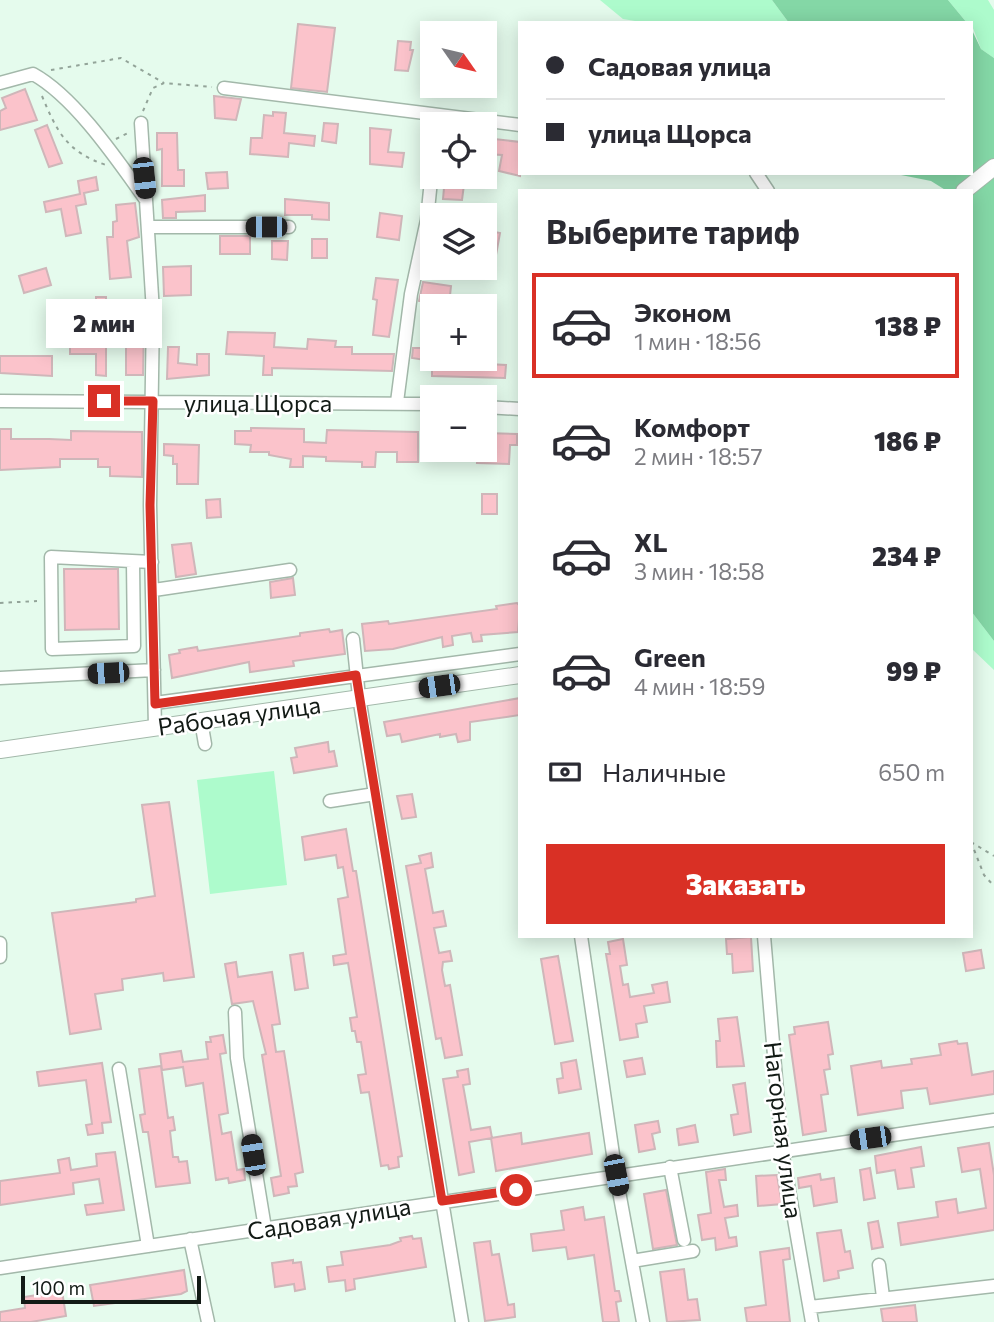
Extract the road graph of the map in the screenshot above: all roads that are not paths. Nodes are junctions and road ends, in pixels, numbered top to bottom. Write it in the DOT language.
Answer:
graph roads {
  1 [pos="0,83"];
  2 [pos="224,88"];
  3 [pos="420,118"];
  4 [pos="141,123"];
  5 [pos="497,124"];
  6 [pos="518,125"];
  7 [pos="994,167"];
  8 [pos="430,189"];
  9 [pos="966,189"];
  10 [pos="146,200"];
  11 [pos="149,227"];
  12 [pos="289,228"];
  13 [pos="0,401"];
  14 [pos="153,401"];
  15 [pos="397,402"];
  16 [pos="420,403"];
  17 [pos="497,408"];
  18 [pos="518,409"];
  19 [pos="133,562"];
  20 [pos="152,562"];
  21 [pos="290,570"];
  22 [pos="154,590"];
  23 [pos="353,639"];
  24 [pos="134,646"];
  25 [pos="518,654"];
  26 [pos="154,670"];
  27 [pos="135,671"];
  28 [pos="356,675"];
  29 [pos="518,675"];
  30 [pos="0,678"];
  31 [pos="359,697"];
  32 [pos="155,704"];
  33 [pos="201,720"];
  34 [pos="155,727"];
  35 [pos="205,744"];
  36 [pos="0,750"];
  37 [pos="375,794"];
  38 [pos="330,801"];
  39 [pos="581,938"];
  40 [pos="764,938"];
  41 [pos="0,943"];
  42 [pos="0,957"];
  43 [pos="235,1012"];
  44 [pos="119,1069"];
  45 [pos="994,1120"];
  46 [pos="782,1150"];
  47 [pos="670,1167"];
  48 [pos="616,1175"];
  49 [pos="442,1201"];
  50 [pos="265,1228"];
  51 [pos="190,1240"];
  52 [pos="684,1240"];
  53 [pos="148,1246"];
  54 [pos="694,1251"];
  55 [pos="632,1261"];
  56 [pos="878,1265"];
  57 [pos="0,1268"];
  58 [pos="994,1286"];
  59 [pos="883,1297"];
  60 [pos="810,1307"];
  61 [pos="208,1322"];
  62 [pos="462,1322"];
  63 [pos="643,1322"];
  64 [pos="812,1322"];
  1 -- 10 [label="street"];
  2 -- 3 [label="street"];
  4 -- 10 [label="street"];
  5 -- 6 [label="street"];
  7 -- 9 [label="main road"];
  8 -- 15 [label="street"];
  10 -- 11 [label="street"];
  11 -- 12 [label="street"];
  11 -- 14 [label="street"];
  13 -- 14 [label="street, улица Щорса"];
  14 -- 15 [label="street, улица Щорса"];
  14 -- 20 [label="street"];
  15 -- 16 [label="street, улица Щорса"];
  17 -- 18 [label="street"];
  19 -- 20 [label="street"];
  19 -- 24 [label="street"];
  19 -- 24 [label="street"];
  20 -- 22 [label="street"];
  21 -- 22 [label="street"];
  22 -- 26 [label="street"];
  23 -- 28 [label="street"];
  24 -- 27 [label="street"];
  25 -- 28 [label="street"];
  26 -- 27 [label="street"];
  26 -- 32 [label="street"];
  27 -- 30 [label="street"];
  28 -- 31 [label="street"];
  28 -- 32 [label="street"];
  29 -- 31 [label="main road, Рабочая улица"];
  31 -- 33 [label="main road, Рабочая улица"];
  31 -- 37 [label="street"];
  32 -- 34 [label="street"];
  33 -- 34 [label="main road, Рабочая улица"];
  33 -- 35 [label="street"];
  34 -- 36 [label="main road, Рабочая улица"];
  37 -- 38 [label="street"];
  37 -- 49 [label="street"];
  39 -- 48 [label="street"];
  40 -- 46 [label="street, Нагорная улица"];
  41 -- 42 [label="street"];
  43 -- 50 [label="street"];
  44 -- 53 [label="street"];
  45 -- 46 [label="street, Садовая улица"];
  46 -- 47 [label="street, Садовая улица"];
  46 -- 60 [label="street, Нагорная улица"];
  47 -- 48 [label="street, Садовая улица"];
  47 -- 52 [label="street"];
  48 -- 49 [label="street, Садовая улица"];
  48 -- 55 [label="street"];
  49 -- 50 [label="street, Садовая улица"];
  49 -- 62 [label="street"];
  50 -- 51 [label="street, Садовая улица"];
  51 -- 53 [label="street, Садовая улица"];
  51 -- 61 [label="street"];
  53 -- 57 [label="street, Садовая улица"];
  54 -- 55 [label="street"];
  55 -- 63 [label="street"];
  56 -- 59 [label="street"];
  58 -- 59 [label="street"];
  59 -- 60 [label="street"];
  60 -- 64 [label="street, Нагорная улица"];
}
